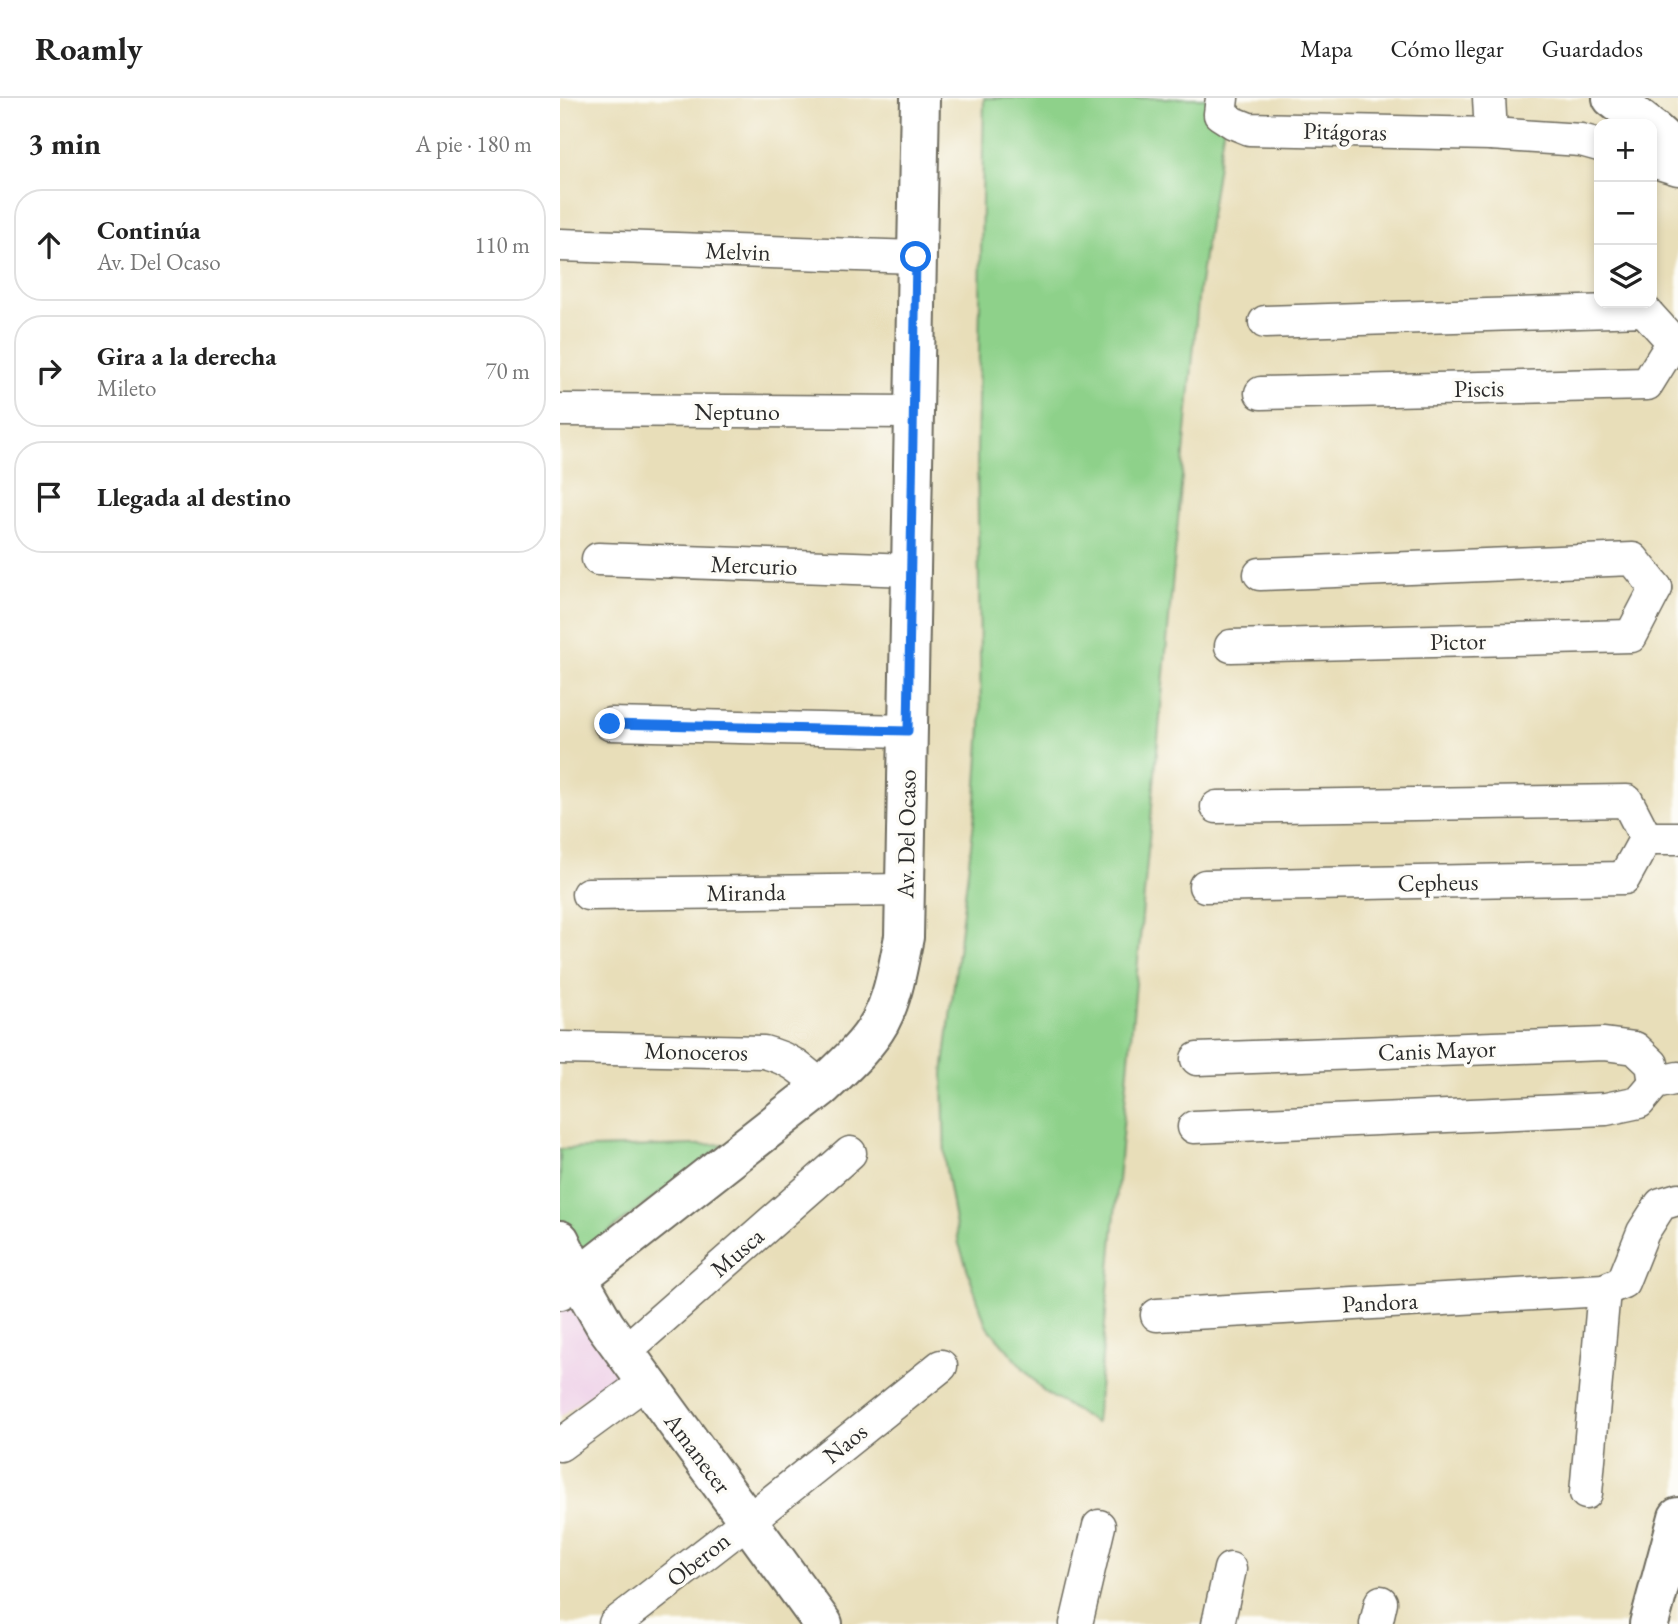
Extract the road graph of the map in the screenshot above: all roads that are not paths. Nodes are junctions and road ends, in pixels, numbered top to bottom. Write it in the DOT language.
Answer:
graph roads {
  1 [pos="920,98"];
  2 [pos="1222,98"];
  3 [pos="1489,98"];
  4 [pos="1612,98"];
  5 [pos="1639,119"];
  6 [pos="1657,133"];
  7 [pos="1491,134"];
  8 [pos="1594,144"];
  9 [pos="1678,152"];
  10 [pos="1657,163"];
  11 [pos="1678,169"];
  12 [pos="560,245"];
  13 [pos="916,257"];
  14 [pos="1265,322"];
  15 [pos="1675,341"];
  16 [pos="1261,393"];
  17 [pos="560,410"];
  18 [pos="914,412"];
  19 [pos="598,559"];
  20 [pos="911,570"];
  21 [pos="1260,573"];
  22 [pos="1667,587"];
  23 [pos="1231,646"];
  24 [pos="610,724"];
  25 [pos="908,731"];
  26 [pos="1217,807"];
  27 [pos="1646,838"];
  28 [pos="1678,838"];
  29 [pos="1205,886"];
  30 [pos="904,890"];
  31 [pos="588,894"];
  32 [pos="560,1048"];
  33 [pos="1197,1059"];
  34 [pos="1666,1080"];
  35 [pos="822,1087"];
  36 [pos="1194,1127"];
  37 [pos="850,1153"];
  38 [pos="1678,1199"];
  39 [pos="560,1240"];
  40 [pos="569,1284"];
  41 [pos="1604,1290"];
  42 [pos="1157,1315"];
  43 [pos="624,1352"];
  44 [pos="941,1366"];
  45 [pos="646,1382"];
  46 [pos="560,1445"];
  47 [pos="1586,1493"];
  48 [pos="1678,1517"];
  49 [pos="749,1520"];
  50 [pos="1099,1526"];
  51 [pos="1230,1569"];
  52 [pos="816,1621"];
  53 [pos="615,1624"];
  54 [pos="1076,1624"];
  55 [pos="1218,1624"];
  56 [pos="1649,1624"];
  1 -- 13 [label="street, Av. Del Ocaso"];
  2 -- 7 [label="street, Pitágoras"];
  3 -- 7 [label="street"];
  4 -- 5 [label="street"];
  6 -- 9 [label="street"];
  7 -- 8 [label="street, Pitágoras"];
  10 -- 11 [label="street"];
  12 -- 13 [label="street, Melvin"];
  13 -- 18 [label="street, Av. Del Ocaso"];
  14 -- 15 [label="street, Piscis"];
  15 -- 16 [label="street, Piscis"];
  17 -- 18 [label="street, Neptuno"];
  18 -- 20 [label="street, Av. Del Ocaso"];
  19 -- 20 [label="street, Mercurio"];
  20 -- 25 [label="street, Av. Del Ocaso"];
  21 -- 22 [label="street, Pictor"];
  22 -- 23 [label="street, Pictor"];
  24 -- 25 [label="street"];
  25 -- 30 [label="street, Av. Del Ocaso"];
  26 -- 27 [label="street"];
  27 -- 28 [label="street"];
  27 -- 29 [label="street, Cepheus"];
  30 -- 31 [label="street, Miranda"];
  30 -- 35 [label="street, Av. Del Ocaso"];
  32 -- 35 [label="street, Monoceros"];
  33 -- 34 [label="street, Canis Mayor"];
  34 -- 36 [label="street, Canis Mayor"];
  35 -- 40 [label="street, Av. Del Ocaso"];
  37 -- 43 [label="street, Musca"];
  38 -- 41 [label="street"];
  39 -- 40 [label="street, Amanecer"];
  40 -- 43 [label="street, Amanecer"];
  41 -- 42 [label="street, Pandora"];
  41 -- 47 [label="street"];
  43 -- 45 [label="street, Amanecer"];
  44 -- 49 [label="street, Naos"];
  45 -- 46 [label="street"];
  45 -- 49 [label="street, Amanecer"];
  48 -- 56 [label="street"];
  49 -- 52 [label="street, Amanecer"];
  49 -- 53 [label="street, Oberon"];
  50 -- 54 [label="street"];
  51 -- 55 [label="street"];
}
